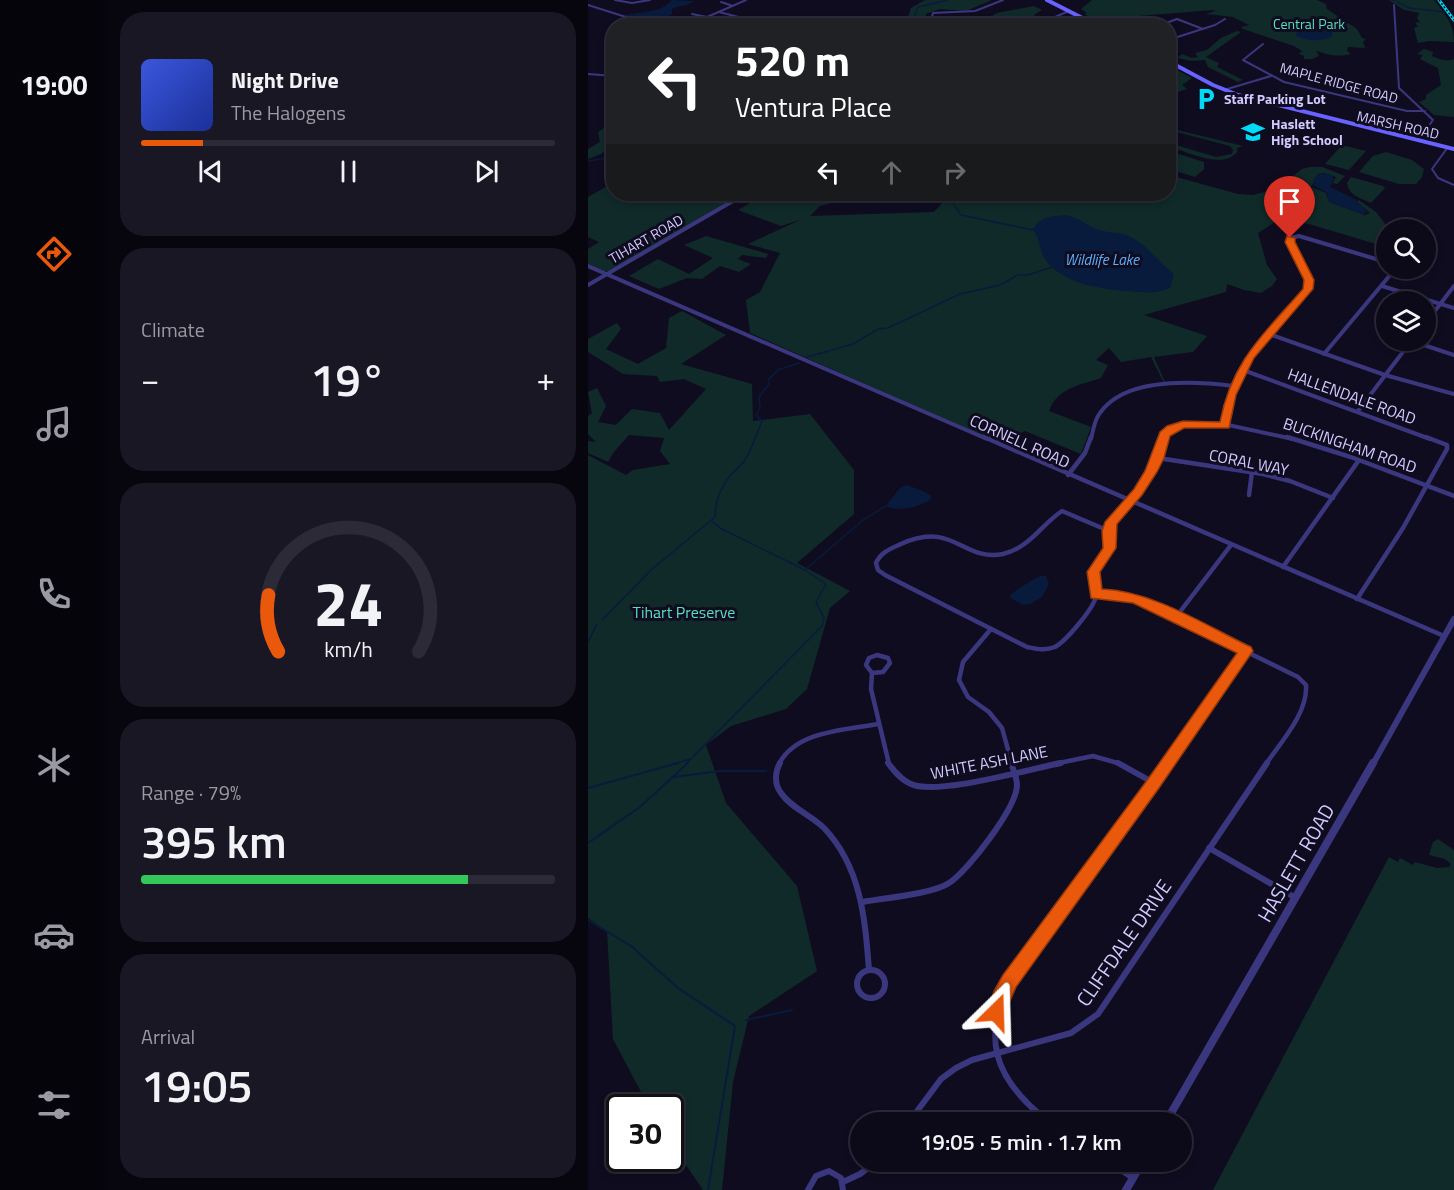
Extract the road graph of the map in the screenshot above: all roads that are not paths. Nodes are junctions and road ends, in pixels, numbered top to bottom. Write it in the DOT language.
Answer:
graph roads {
  1 [pos="615,0"];
  2 [pos="650,0"];
  3 [pos="746,0"];
  4 [pos="1003,0"];
  5 [pos="1047,0"];
  6 [pos="720,2"];
  7 [pos="588,5"];
  8 [pos="1394,5"];
  9 [pos="733,6"];
  10 [pos="1069,11"];
  11 [pos="719,12"];
  12 [pos="692,14"];
  13 [pos="629,18"];
  14 [pos="743,18"];
  15 [pos="931,18"];
  16 [pos="1053,18"];
  17 [pos="1083,18"];
  18 [pos="1176,19"];
  19 [pos="1225,19"];
  20 [pos="1203,29"];
  21 [pos="1176,37"];
  22 [pos="1263,44"];
  23 [pos="1176,65"];
  24 [pos="588,74"];
  25 [pos="606,75"];
  26 [pos="1270,76"];
  27 [pos="1224,90"];
  28 [pos="1425,111"];
  29 [pos="1419,141"];
  30 [pos="1451,148"];
  31 [pos="1454,185"];
  32 [pos="733,201"];
  33 [pos="1376,259"];
  34 [pos="588,266"];
  35 [pos="606,274"];
  36 [pos="1387,279"];
  37 [pos="588,285"];
  38 [pos="1382,286"];
  39 [pos="1454,286"];
  40 [pos="1440,304"];
  41 [pos="1454,308"];
  42 [pos="1436,309"];
  43 [pos="1269,334"];
  44 [pos="1436,349"];
  45 [pos="1404,351"];
  46 [pos="1324,354"];
  47 [pos="1454,355"];
  48 [pos="1243,370"];
  49 [pos="1385,375"];
  50 [pos="1234,386"];
  51 [pos="1454,394"];
  52 [pos="1358,411"];
  53 [pos="1225,425"];
  54 [pos="1158,458"];
  55 [pos="1359,460"];
  56 [pos="1252,472"];
  57 [pos="1068,475"];
  58 [pos="1426,485"];
  59 [pos="1249,495"];
  60 [pos="1454,496"];
  61 [pos="1333,498"];
  62 [pos="1129,502"];
  63 [pos="1109,531"];
  64 [pos="1231,545"];
  65 [pos="1283,567"];
  66 [pos="1096,594"];
  67 [pos="1357,599"];
  68 [pos="1176,617"];
  69 [pos="1454,619"];
  70 [pos="991,629"];
  71 [pos="1444,636"];
  72 [pos="1246,651"];
  73 [pos="872,673"];
  74 [pos="878,724"];
  75 [pos="1015,771"];
  76 [pos="1154,783"];
  77 [pos="1209,848"];
  78 [pos="1296,898"];
  79 [pos="863,902"];
  80 [pos="870,970"];
  81 [pos="997,1054"];
  82 [pos="916,1112"];
  83 [pos="1035,1112"];
  84 [pos="1172,1112"];
  85 [pos="863,1172"];
  86 [pos="1124,1172"];
  87 [pos="1137,1172"];
  88 [pos="1133,1178"];
  89 [pos="843,1186"];
  90 [pos="808,1190"];
  91 [pos="1126,1190"];
  1 -- 2 [label="street"];
  3 -- 9 [label="street"];
  4 -- 15 [label="street"];
  5 -- 10 [label="main road"];
  6 -- 9 [label="street"];
  7 -- 13 [label="street"];
  8 -- 28 [label="street"];
  9 -- 11 [label="street"];
  10 -- 16 [label="street"];
  10 -- 17 [label="main road"];
  11 -- 12 [label="street"];
  11 -- 14 [label="street"];
  18 -- 20 [label="street"];
  19 -- 20 [label="street"];
  20 -- 21 [label="street"];
  22 -- 26 [label="street, MAPLE RIDGE ROAD"];
  23 -- 27 [label="main road, MARSH ROAD"];
  24 -- 25 [label="street"];
  26 -- 27 [label="street"];
  26 -- 28 [label="street, MAPLE RIDGE ROAD"];
  27 -- 29 [label="main road, MARSH ROAD"];
  28 -- 29 [label="street"];
  29 -- 30 [label="main road, MARSH ROAD"];
  30 -- 31 [label="street"];
  32 -- 35 [label="street, TIHART ROAD"];
  33 -- 43 [label="street"];
  34 -- 35 [label="street, CORNELL ROAD"];
  35 -- 37 [label="street, TIHART ROAD"];
  35 -- 57 [label="street, CORNELL ROAD"];
  36 -- 38 [label="street"];
  38 -- 40 [label="street"];
  38 -- 46 [label="street"];
  39 -- 40 [label="street"];
  40 -- 41 [label="street"];
  40 -- 42 [label="street"];
  43 -- 46 [label="street"];
  43 -- 48 [label="street"];
  44 -- 47 [label="street"];
  45 -- 49 [label="street"];
  46 -- 49 [label="street"];
  48 -- 50 [label="street"];
  48 -- 52 [label="street, HALLENDALE ROAD"];
  49 -- 51 [label="street"];
  49 -- 52 [label="street"];
  50 -- 53 [label="street"];
  50 -- 57 [label="street"];
  52 -- 58 [label="street, HALLENDALE ROAD"];
  53 -- 54 [label="street, BUCKINGHAM ROAD"];
  53 -- 55 [label="street, BUCKINGHAM ROAD"];
  54 -- 56 [label="street, CORAL WAY"];
  54 -- 62 [label="street, BUCKINGHAM ROAD"];
  55 -- 58 [label="street, BUCKINGHAM ROAD"];
  55 -- 61 [label="street"];
  56 -- 59 [label="street"];
  56 -- 61 [label="street, CORAL WAY"];
  57 -- 62 [label="street, CORNELL ROAD"];
  58 -- 60 [label="street, BUCKINGHAM ROAD"];
  58 -- 67 [label="street"];
  61 -- 65 [label="street"];
  62 -- 63 [label="street, BUCKINGHAM ROAD"];
  62 -- 64 [label="street, CORNELL ROAD"];
  63 -- 66 [label="street, BUCKINGHAM ROAD"];
  63 -- 70 [label="street, BUCKINGHAM ROAD"];
  64 -- 65 [label="street, CORNELL ROAD"];
  64 -- 68 [label="street"];
  65 -- 67 [label="street, CORNELL ROAD"];
  66 -- 68 [label="street"];
  66 -- 70 [label="street, BUCKINGHAM ROAD"];
  67 -- 71 [label="street, CORNELL ROAD"];
  68 -- 72 [label="street"];
  69 -- 71 [label="street, HASLETT ROAD"];
  70 -- 75 [label="street"];
  71 -- 78 [label="street, HASLETT ROAD"];
  72 -- 76 [label="street"];
  72 -- 77 [label="street, CLIFFDALE DRIVE"];
  73 -- 73 [label="street, WHITE ASH LANE"];
  73 -- 74 [label="street, WHITE ASH LANE"];
  74 -- 75 [label="street, WHITE ASH LANE"];
  74 -- 79 [label="street"];
  75 -- 76 [label="street, WHITE ASH LANE"];
  75 -- 79 [label="street"];
  76 -- 81 [label="street"];
  77 -- 78 [label="street"];
  77 -- 81 [label="street, CLIFFDALE DRIVE"];
  78 -- 84 [label="street, HASLETT ROAD"];
  79 -- 80 [label="street"];
  80 -- 80 [label="street"];
  81 -- 82 [label="street, CLIFFDALE DRIVE"];
  81 -- 83 [label="street"];
  85 -- 89 [label="street"];
  86 -- 88 [label="street"];
  87 -- 88 [label="street"];
  88 -- 91 [label="street"];
  89 -- 90 [label="street"];
}
